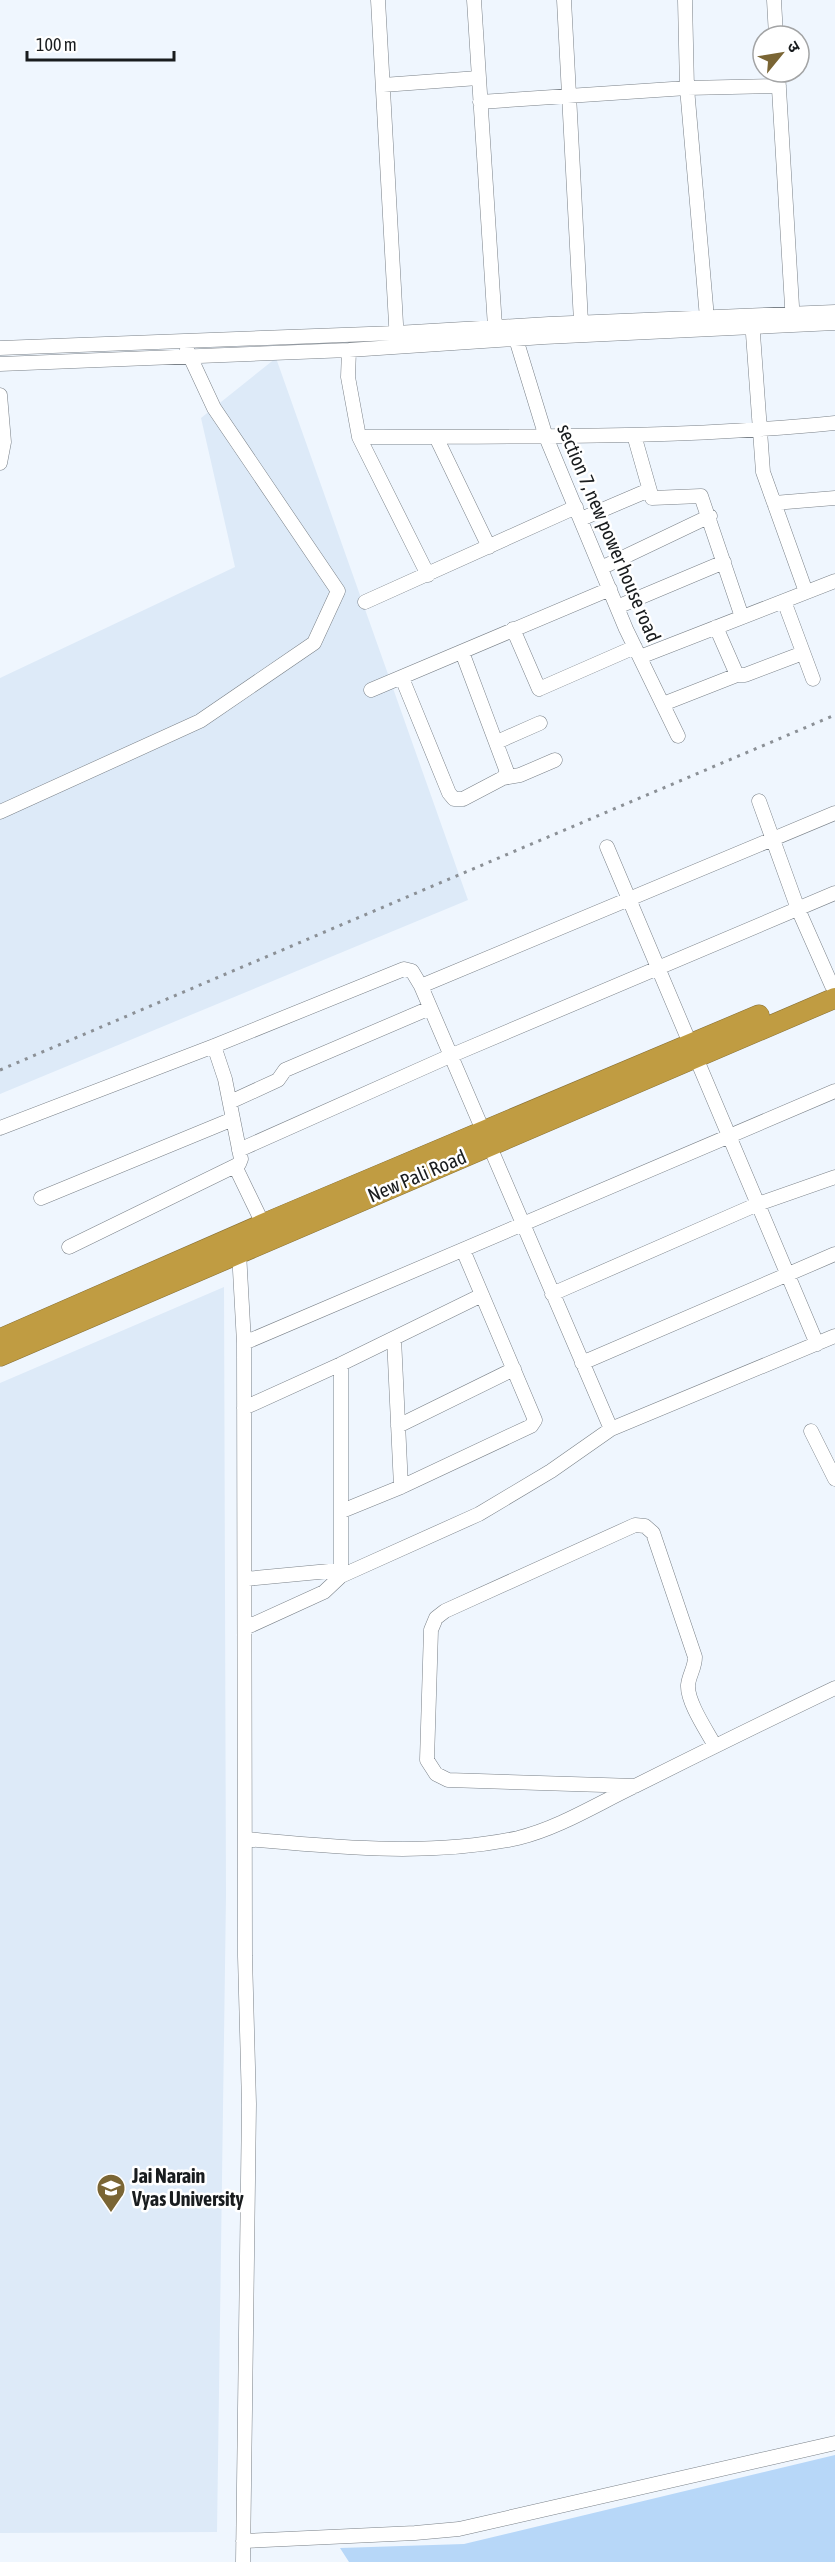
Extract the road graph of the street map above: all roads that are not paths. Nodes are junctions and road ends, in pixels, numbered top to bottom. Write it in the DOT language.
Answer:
graph roads {
  1 [pos="378,0"];
  2 [pos="474,0"];
  3 [pos="564,0"];
  4 [pos="685,0"];
  5 [pos="774,0"];
  6 [pos="775,24"];
  7 [pos="478,78"];
  8 [pos="751,82"];
  9 [pos="779,84"];
  10 [pos="383,86"];
  11 [pos="687,88"];
  12 [pos="569,96"];
  13 [pos="480,102"];
  14 [pos="835,312"];
  15 [pos="707,318"];
  16 [pos="792,320"];
  17 [pos="581,322"];
  18 [pos="752,322"];
  19 [pos="835,323"];
  20 [pos="495,327"];
  21 [pos="516,339"];
  22 [pos="183,340"];
  23 [pos="396,340"];
  24 [pos="0,348"];
  25 [pos="349,350"];
  26 [pos="190,356"];
  27 [pos="0,364"];
  28 [pos="0,395"];
  29 [pos="835,423"];
  30 [pos="760,430"];
  31 [pos="634,435"];
  32 [pos="358,437"];
  33 [pos="436,437"];
  34 [pos="546,437"];
  35 [pos="0,463"];
  36 [pos="649,490"];
  37 [pos="835,498"];
  38 [pos="774,503"];
  39 [pos="579,513"];
  40 [pos="710,516"];
  41 [pos="489,547"];
  42 [pos="724,562"];
  43 [pos="601,568"];
  44 [pos="428,575"];
  45 [pos="835,581"];
  46 [pos="610,589"];
  47 [pos="806,592"];
  48 [pos="784,601"];
  49 [pos="365,602"];
  50 [pos="617,607"];
  51 [pos="742,617"];
  52 [pos="716,627"];
  53 [pos="513,630"];
  54 [pos="462,652"];
  55 [pos="638,652"];
  56 [pos="803,653"];
  57 [pos="737,675"];
  58 [pos="402,678"];
  59 [pos="813,679"];
  60 [pos="371,690"];
  61 [pos="663,704"];
  62 [pos="540,723"];
  63 [pos="678,736"];
  64 [pos="497,742"];
  65 [pos="555,760"];
  66 [pos="503,778"];
  67 [pos="759,801"];
  68 [pos="0,812"];
  69 [pos="835,813"];
  70 [pos="771,840"];
  71 [pos="607,847"];
  72 [pos="835,893"];
  73 [pos="630,900"];
  74 [pos="798,909"];
  75 [pos="658,968"];
  76 [pos="421,986"];
  77 [pos="834,989"];
  78 [pos="430,1008"];
  79 [pos="214,1046"];
  80 [pos="694,1050"];
  81 [pos="450,1056"];
  82 [pos="835,1091"];
  83 [pos="230,1102"];
  84 [pos="232,1119"];
  85 [pos="0,1128"];
  86 [pos="730,1136"];
  87 [pos="485,1139"];
  88 [pos="239,1150"];
  89 [pos="235,1166"];
  90 [pos="835,1177"];
  91 [pos="41,1198"];
  92 [pos="758,1204"];
  93 [pos="263,1224"];
  94 [pos="522,1224"];
  95 [pos="69,1247"];
  96 [pos="463,1250"];
  97 [pos="239,1252"];
  98 [pos="835,1254"];
  99 [pos="788,1275"];
  100 [pos="552,1294"];
  101 [pos="482,1295"];
  102 [pos="835,1336"];
  103 [pos="394,1338"];
  104 [pos="0,1339"];
  105 [pos="244,1343"];
  106 [pos="817,1344"];
  107 [pos="0,1356"];
  108 [pos="582,1362"];
  109 [pos="340,1364"];
  110 [pos="514,1369"];
  111 [pos="244,1408"];
  112 [pos="398,1426"];
  113 [pos="611,1429"];
  114 [pos="811,1431"];
  115 [pos="835,1479"];
  116 [pos="401,1487"];
  117 [pos="342,1511"];
  118 [pos="341,1573"];
  119 [pos="245,1579"];
  120 [pos="245,1628"];
  121 [pos="835,1688"];
  122 [pos="716,1746"];
  123 [pos="635,1786"];
  124 [pos="246,1839"];
  125 [pos="835,2444"];
  126 [pos="243,2541"];
  127 [pos="243,2562"];
  1 -- 10 [label="street"];
  2 -- 7 [label="street"];
  3 -- 12 [label="street"];
  4 -- 11 [label="street"];
  5 -- 6 [label="street"];
  7 -- 10 [label="street"];
  7 -- 13 [label="street"];
  8 -- 11 [label="street"];
  9 -- 16 [label="street"];
  10 -- 23 [label="street"];
  11 -- 12 [label="street"];
  11 -- 15 [label="street"];
  12 -- 13 [label="street"];
  12 -- 17 [label="street"];
  13 -- 20 [label="street"];
  14 -- 16 [label="street"];
  15 -- 17 [label="street"];
  15 -- 18 [label="street"];
  16 -- 18 [label="street"];
  16 -- 19 [label="street"];
  17 -- 20 [label="street"];
  18 -- 21 [label="street"];
  18 -- 30 [label="street"];
  20 -- 23 [label="street"];
  21 -- 23 [label="street"];
  21 -- 34 [label="street, section 7, new power house road"];
  22 -- 23 [label="street"];
  22 -- 24 [label="street"];
  22 -- 26 [label="street"];
  23 -- 25 [label="street"];
  25 -- 26 [label="street"];
  25 -- 32 [label="street"];
  26 -- 27 [label="street"];
  26 -- 68 [label="street"];
  28 -- 35 [label="street"];
  29 -- 30 [label="street"];
  30 -- 31 [label="street"];
  30 -- 38 [label="street"];
  31 -- 34 [label="street"];
  31 -- 36 [label="street"];
  32 -- 33 [label="street"];
  32 -- 44 [label="street"];
  33 -- 34 [label="street"];
  33 -- 41 [label="street"];
  34 -- 39 [label="street, section 7, new power house road"];
  36 -- 39 [label="street"];
  36 -- 40 [label="street"];
  37 -- 38 [label="street"];
  38 -- 47 [label="street"];
  39 -- 41 [label="street"];
  39 -- 43 [label="street, section 7, new power house road"];
  40 -- 42 [label="street"];
  40 -- 43 [label="street"];
  41 -- 44 [label="street"];
  42 -- 50 [label="street"];
  42 -- 51 [label="street"];
  43 -- 46 [label="street, section 7, new power house road"];
  44 -- 49 [label="street"];
  45 -- 47 [label="street"];
  46 -- 50 [label="street, section 7, new power house road"];
  46 -- 53 [label="street"];
  47 -- 48 [label="street"];
  48 -- 51 [label="street"];
  48 -- 56 [label="street"];
  50 -- 55 [label="street, section 7, new power house road"];
  51 -- 52 [label="street"];
  52 -- 55 [label="street"];
  52 -- 57 [label="street"];
  53 -- 54 [label="street"];
  53 -- 55 [label="street"];
  54 -- 58 [label="street"];
  54 -- 64 [label="street"];
  55 -- 61 [label="street, section 7, new power house road"];
  56 -- 57 [label="street"];
  56 -- 59 [label="street"];
  57 -- 61 [label="street"];
  58 -- 60 [label="street"];
  58 -- 66 [label="street"];
  61 -- 63 [label="street, section 7, new power house road"];
  62 -- 64 [label="street"];
  64 -- 66 [label="street"];
  65 -- 66 [label="street"];
  67 -- 70 [label="street"];
  69 -- 70 [label="street"];
  70 -- 73 [label="street"];
  70 -- 74 [label="street"];
  71 -- 73 [label="street"];
  72 -- 74 [label="street"];
  73 -- 75 [label="street"];
  73 -- 76 [label="street"];
  74 -- 75 [label="street"];
  74 -- 77 [label="street"];
  75 -- 80 [label="street"];
  75 -- 81 [label="street"];
  76 -- 78 [label="street"];
  76 -- 79 [label="street"];
  77 -- 80 [label="highway, New Pali Road"];
  78 -- 81 [label="street"];
  78 -- 83 [label="street"];
  79 -- 83 [label="street"];
  79 -- 85 [label="street"];
  80 -- 86 [label="street"];
  80 -- 87 [label="highway, New Pali Road"];
  81 -- 87 [label="street"];
  81 -- 88 [label="street"];
  82 -- 86 [label="street"];
  83 -- 84 [label="street"];
  84 -- 88 [label="street"];
  84 -- 91 [label="street"];
  86 -- 92 [label="street"];
  86 -- 94 [label="street"];
  87 -- 93 [label="highway, New Pali Road"];
  87 -- 94 [label="street"];
  87 -- 97 [label="highway, New Pali Road"];
  88 -- 89 [label="street"];
  89 -- 93 [label="street"];
  89 -- 95 [label="street"];
  90 -- 92 [label="street"];
  92 -- 99 [label="street"];
  92 -- 100 [label="street"];
  93 -- 104 [label="highway, New Pali Road"];
  94 -- 96 [label="street"];
  94 -- 100 [label="street"];
  96 -- 101 [label="street"];
  96 -- 105 [label="street"];
  97 -- 105 [label="street"];
  97 -- 107 [label="highway, New Pali Road"];
  98 -- 99 [label="street"];
  99 -- 106 [label="street"];
  99 -- 108 [label="street"];
  100 -- 108 [label="street"];
  101 -- 103 [label="street"];
  101 -- 110 [label="street"];
  102 -- 106 [label="street"];
  103 -- 109 [label="street"];
  103 -- 112 [label="street"];
  105 -- 111 [label="street"];
  106 -- 113 [label="street"];
  108 -- 113 [label="street"];
  109 -- 111 [label="street"];
  109 -- 117 [label="street"];
  110 -- 112 [label="street"];
  110 -- 116 [label="street"];
  111 -- 119 [label="street"];
  112 -- 116 [label="street"];
  113 -- 118 [label="street"];
  114 -- 115 [label="street"];
  116 -- 117 [label="street"];
  117 -- 118 [label="street"];
  118 -- 119 [label="street"];
  118 -- 120 [label="street"];
  119 -- 120 [label="street"];
  120 -- 124 [label="street"];
  121 -- 122 [label="street"];
  122 -- 123 [label="street"];
  122 -- 123 [label="street"];
  123 -- 124 [label="street"];
  124 -- 126 [label="street"];
  125 -- 126 [label="street"];
  126 -- 127 [label="street"];
}
